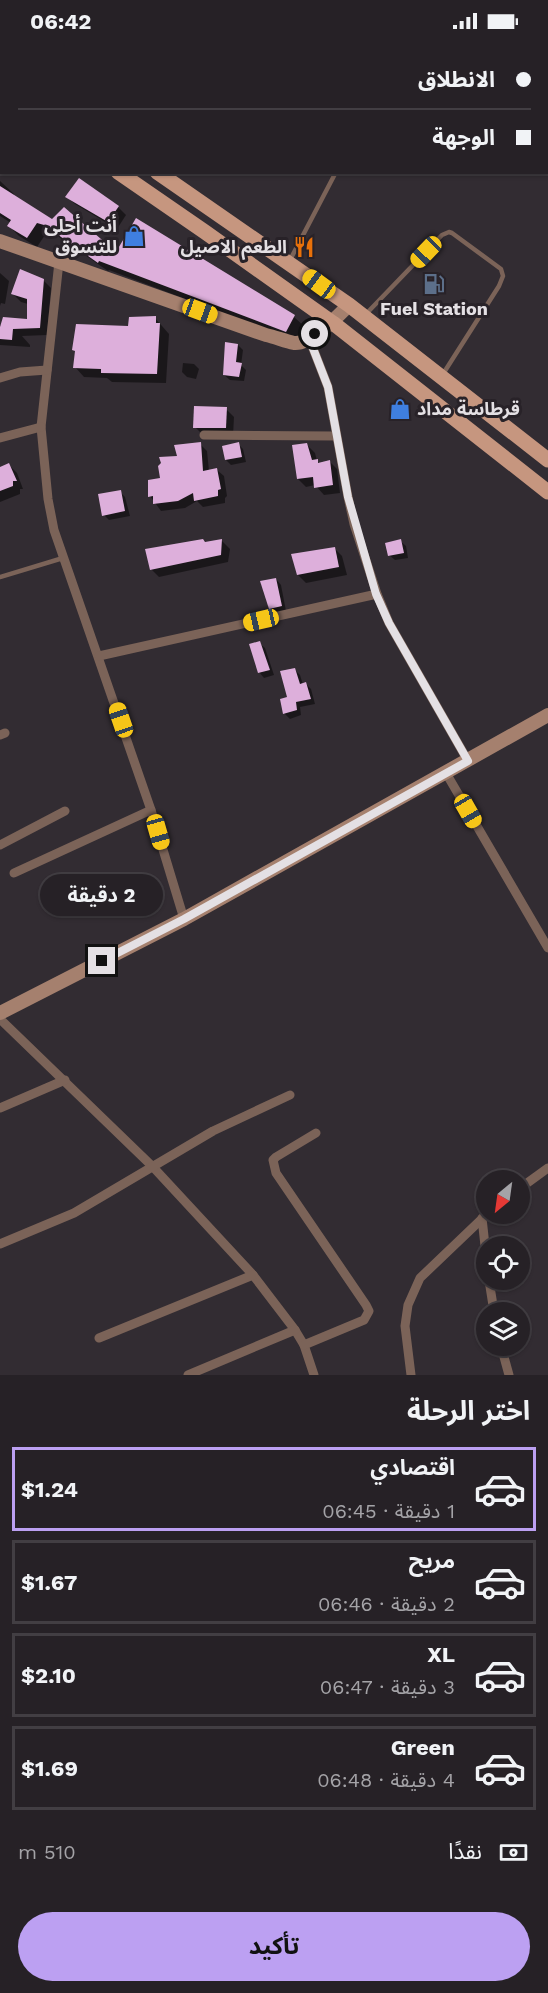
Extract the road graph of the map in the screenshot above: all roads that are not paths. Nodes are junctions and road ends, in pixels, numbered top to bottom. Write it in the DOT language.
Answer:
graph roads {
  1 [pos="121,174"];
  2 [pos="160,174"];
  3 [pos="335,174"];
  4 [pos="0,241"];
  5 [pos="59,262"];
  6 [pos="289,262"];
  7 [pos="349,305"];
  8 [pos="364,317"];
  9 [pos="333,323"];
  10 [pos="309,338"];
  11 [pos="47,370"];
  12 [pos="441,376"];
  13 [pos="0,378"];
  14 [pos="41,427"];
  15 [pos="204,435"];
  16 [pos="335,436"];
  17 [pos="0,438"];
  18 [pos="548,460"];
  19 [pos="548,492"];
  20 [pos="64,558"];
  21 [pos="0,577"];
  22 [pos="376,594"];
  23 [pos="99,656"];
  24 [pos="548,716"];
  25 [pos="468,761"];
  26 [pos="446,773"];
  27 [pos="151,810"];
  28 [pos="65,811"];
  29 [pos="0,845"];
  30 [pos="14,873"];
  31 [pos="184,919"];
  32 [pos="548,948"];
  33 [pos="0,1013"];
  34 [pos="0,1019"];
  35 [pos="65,1080"];
  36 [pos="290,1095"];
  37 [pos="0,1108"];
  38 [pos="316,1133"];
  39 [pos="153,1167"];
  40 [pos="548,1168"];
  41 [pos="530,1181"];
  42 [pos="476,1224"];
  43 [pos="0,1244"];
  44 [pos="253,1275"];
  45 [pos="295,1330"];
  46 [pos="99,1338"];
  47 [pos="304,1345"];
  48 [pos="504,1356"];
  49 [pos="188,1375"];
  50 [pos="314,1375"];
  51 [pos="411,1375"];
  52 [pos="509,1375"];
  1 -- 9 [label="main road"];
  2 -- 6 [label="main road"];
  3 -- 6 [label="lane"];
  4 -- 5 [label="street"];
  5 -- 10 [label="street"];
  5 -- 11 [label="street"];
  6 -- 7 [label="main road"];
  7 -- 8 [label="main road"];
  7 -- 9 [label="street"];
  8 -- 12 [label="main road"];
  8 -- 12 [label="lane"];
  9 -- 10 [label="street"];
  9 -- 19 [label="main road"];
  10 -- 16 [label="street"];
  11 -- 13 [label="street"];
  11 -- 14 [label="street"];
  12 -- 18 [label="main road"];
  14 -- 17 [label="street"];
  14 -- 20 [label="street"];
  15 -- 16 [label="street"];
  16 -- 22 [label="street"];
  20 -- 21 [label="lane"];
  20 -- 23 [label="street"];
  22 -- 23 [label="street"];
  22 -- 25 [label="street"];
  23 -- 27 [label="street"];
  24 -- 25 [label="street"];
  25 -- 26 [label="street"];
  26 -- 31 [label="street"];
  26 -- 32 [label="street"];
  27 -- 30 [label="street"];
  27 -- 31 [label="street"];
  28 -- 29 [label="street"];
  31 -- 33 [label="street"];
  34 -- 35 [label="street"];
  35 -- 37 [label="street"];
  35 -- 39 [label="street"];
  36 -- 39 [label="street"];
  38 -- 47 [label="street"];
  39 -- 43 [label="street"];
  39 -- 44 [label="street"];
  40 -- 41 [label="street"];
  42 -- 51 [label="street"];
  44 -- 45 [label="street"];
  44 -- 46 [label="street"];
  45 -- 47 [label="street"];
  45 -- 49 [label="street"];
  47 -- 50 [label="street"];
  48 -- 52 [label="street"];
}
